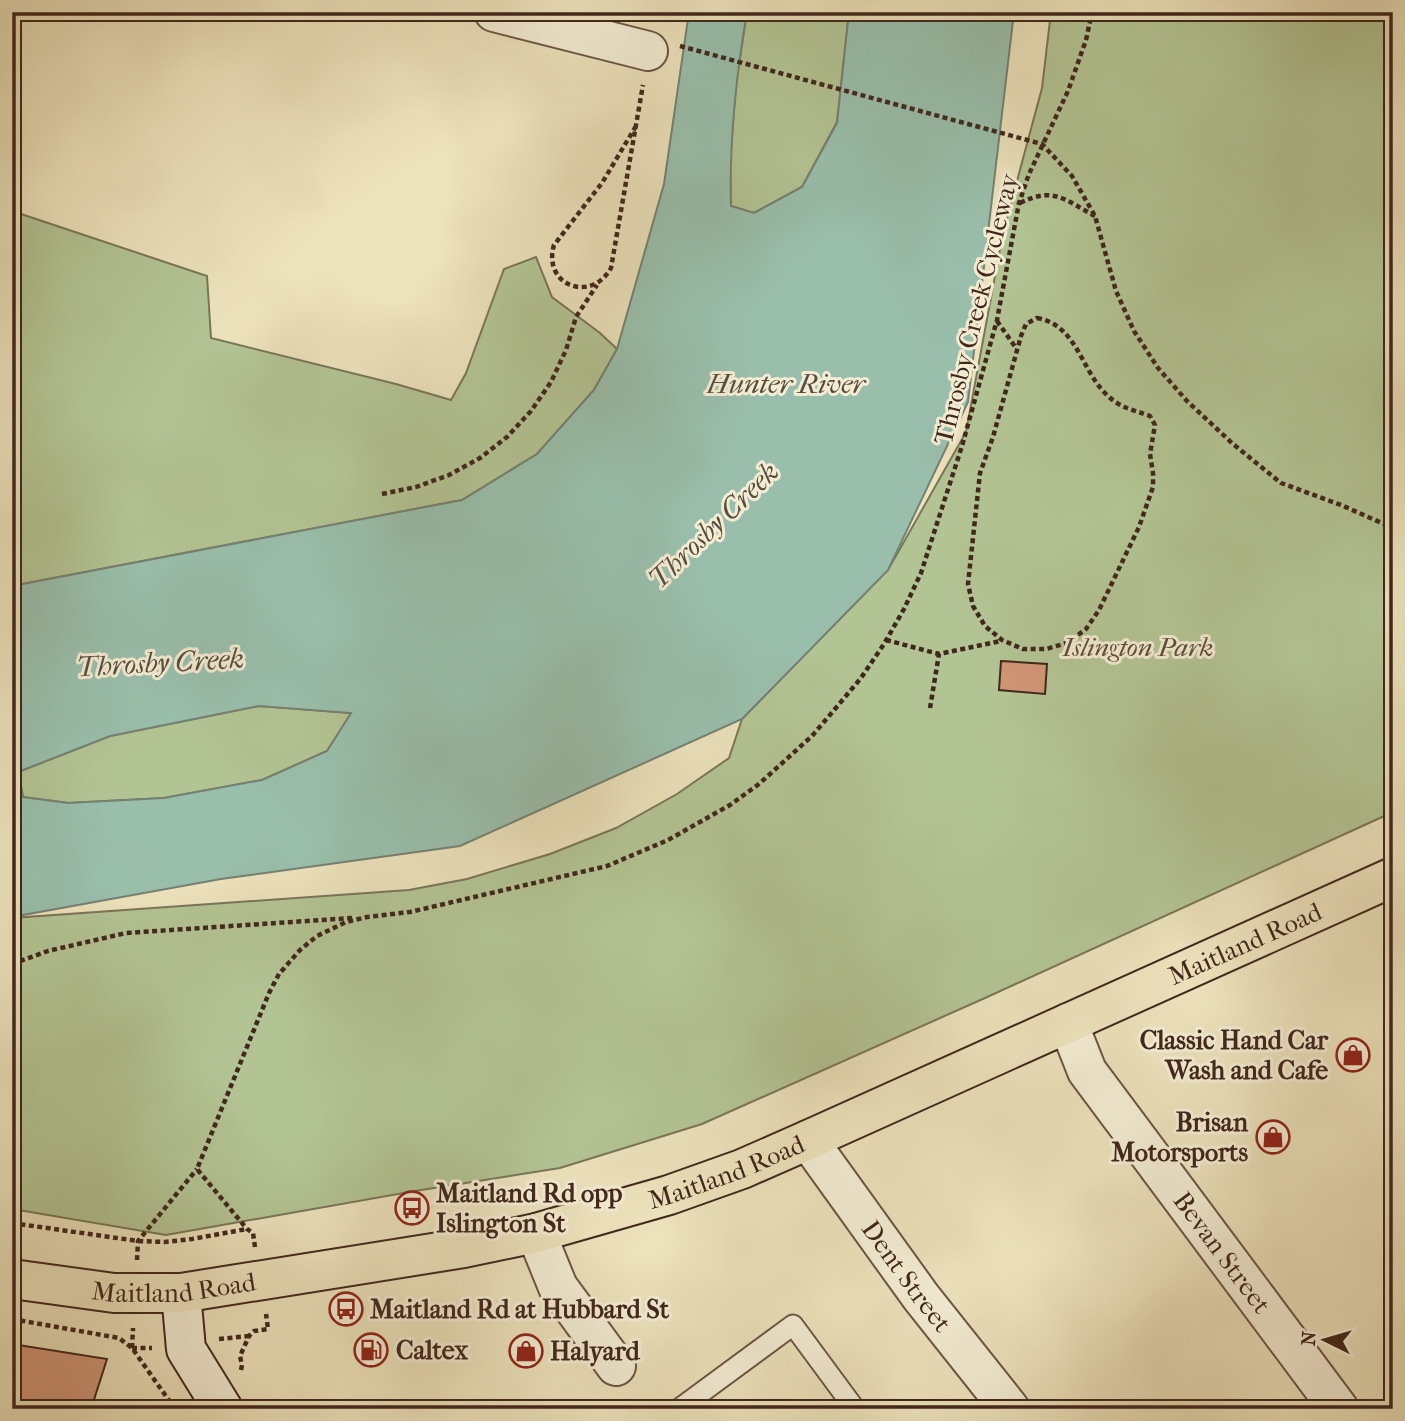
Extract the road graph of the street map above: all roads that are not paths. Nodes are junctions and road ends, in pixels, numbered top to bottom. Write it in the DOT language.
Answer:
graph roads {
  1 [pos="494,12"];
  2 [pos="660,48"];
  3 [pos="1393,877"];
  4 [pos="1068,1023"];
  5 [pos="808,1140"];
  6 [pos="536,1233"];
  7 [pos="12,1279"];
  8 [pos="181,1293"];
  9 [pos="616,1366"];
  10 [pos="223,1409"];
  11 [pos="679,1409"];
  12 [pos="855,1409"];
  13 [pos="1010,1409"];
  14 [pos="1339,1409"];
  1 -- 2 [label="street"];
  3 -- 4 [label="main road, Maitland Road"];
  4 -- 5 [label="main road, Maitland Road"];
  4 -- 14 [label="street, Bevan Street"];
  5 -- 6 [label="main road, Maitland Road"];
  5 -- 13 [label="street, Dent Street"];
  6 -- 8 [label="main road, Maitland Road"];
  6 -- 9 [label="street"];
  7 -- 8 [label="main road, Maitland Road"];
  8 -- 10 [label="street"];
  11 -- 12 [label="lane"];
}
